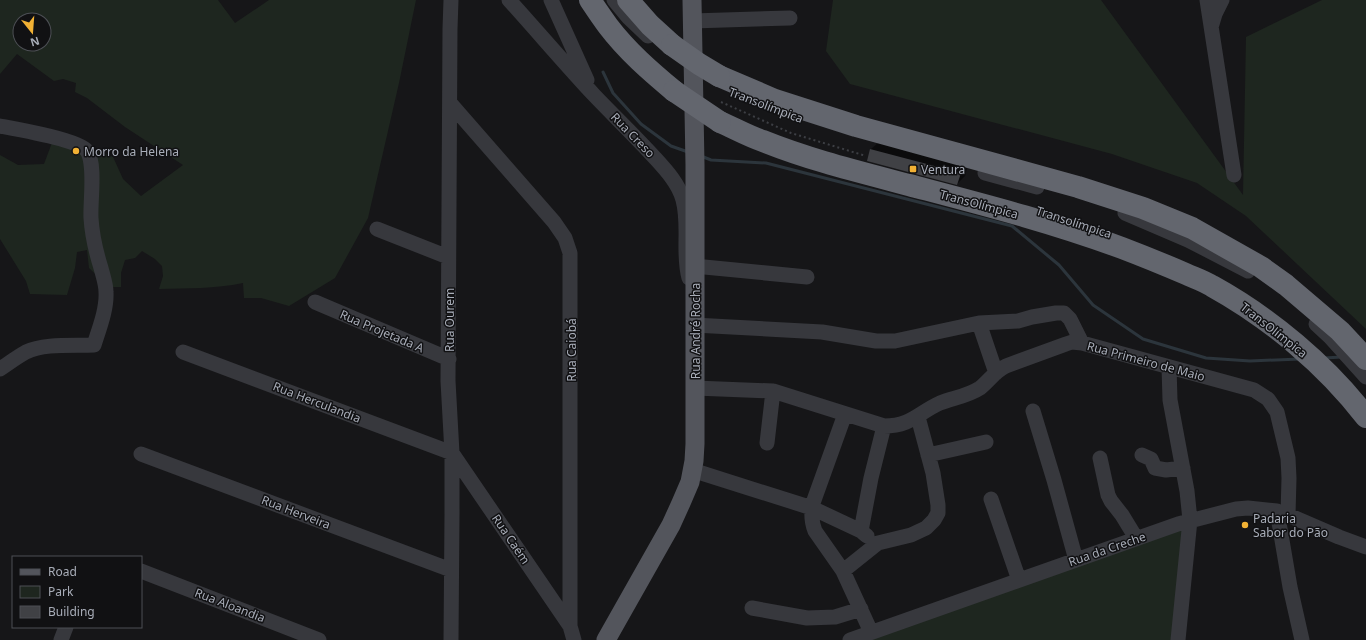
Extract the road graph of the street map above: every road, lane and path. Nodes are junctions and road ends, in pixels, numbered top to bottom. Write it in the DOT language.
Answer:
graph roads {
  1 [pos="451,0"];
  2 [pos="509,0"];
  3 [pos="551,0"];
  4 [pos="590,0"];
  5 [pos="602,0"];
  6 [pos="614,0"];
  7 [pos="628,0"];
  8 [pos="692,0"];
  9 [pos="1211,2"];
  10 [pos="790,18"];
  11 [pos="692,21"];
  12 [pos="673,51"];
  13 [pos="721,82"];
  14 [pos="673,85"];
  15 [pos="593,94"];
  16 [pos="450,104"];
  17 [pos="719,116"];
  18 [pos="752,116"];
  19 [pos="0,126"];
  20 [pos="868,156"];
  21 [pos="1234,175"];
  22 [pos="377,229"];
  23 [pos="448,257"];
  24 [pos="694,266"];
  25 [pos="807,277"];
  26 [pos="694,298"];
  27 [pos="315,302"];
  28 [pos="978,323"];
  29 [pos="694,325"];
  30 [pos="1082,343"];
  31 [pos="183,352"];
  32 [pos="448,359"];
  33 [pos="1366,359"];
  34 [pos="1169,367"];
  35 [pos="0,369"];
  36 [pos="996,373"];
  37 [pos="1366,377"];
  38 [pos="695,388"];
  39 [pos="773,391"];
  40 [pos="1366,403"];
  41 [pos="1033,411"];
  42 [pos="845,414"];
  43 [pos="918,417"];
  44 [pos="1366,418"];
  45 [pos="884,426"];
  46 [pos="986,442"];
  47 [pos="767,443"];
  48 [pos="452,453"];
  49 [pos="141,454"];
  50 [pos="928,455"];
  51 [pos="1142,455"];
  52 [pos="1100,458"];
  53 [pos="1182,468"];
  54 [pos="692,470"];
  55 [pos="991,498"];
  56 [pos="812,508"];
  57 [pos="1282,513"];
  58 [pos="1190,520"];
  59 [pos="861,531"];
  60 [pos="1136,538"];
  61 [pos="878,543"];
  62 [pos="1366,547"];
  63 [pos="1076,560"];
  64 [pos="451,570"];
  65 [pos="142,571"];
  66 [pos="843,571"];
  67 [pos="1019,580"];
  68 [pos="752,608"];
  69 [pos="861,609"];
  70 [pos="66,628"];
  71 [pos="871,632"];
  72 [pos="572,633"];
  73 [pos="1181,639"];
  74 [pos="61,640"];
  75 [pos="319,640"];
  76 [pos="451,640"];
  77 [pos="606,640"];
  78 [pos="850,640"];
  79 [pos="1302,640"];
  1 -- 16 [label="street, Rua Ourem"];
  2 -- 15 [label="street, Rua Creso"];
  3 -- 15 [label="street"];
  4 -- 14 [label="highway, TransOlímpica"];
  5 -- 14 [label="street"];
  6 -- 12 [label="street"];
  7 -- 12 [label="highway, TransOlímpica"];
  8 -- 11 [label="main road, Rua André Rocha"];
  9 -- 21 [label="street"];
  10 -- 11 [label="street"];
  11 -- 24 [label="main road, Rua André Rocha"];
  12 -- 13 [label="highway, TransOlímpica, bridge"];
  13 -- 33 [label="highway, TransOlímpica"];
  13 -- 37 [label="street, Transolímpica"];
  14 -- 17 [label="highway, TransOlímpica, bridge"];
  15 -- 26 [label="street, Rua Creso"];
  16 -- 23 [label="street, Rua Ourem"];
  16 -- 72 [label="street, Rua Caiobá"];
  17 -- 40 [label="street, Transolímpica"];
  17 -- 44 [label="highway, TransOlímpica"];
  18 -- 20 [label="path"];
  19 -- 35 [label="street"];
  22 -- 23 [label="street"];
  23 -- 32 [label="street, Rua Ourem"];
  24 -- 25 [label="street"];
  24 -- 26 [label="main road, Rua André Rocha"];
  26 -- 29 [label="main road, Rua André Rocha"];
  27 -- 32 [label="street, Rua Projetada A"];
  28 -- 29 [label="street"];
  28 -- 30 [label="street"];
  28 -- 36 [label="street"];
  29 -- 38 [label="main road, Rua André Rocha"];
  30 -- 34 [label="street, Rua Primeiro de Maio"];
  30 -- 36 [label="street, Rua Primeiro de Maio"];
  31 -- 48 [label="street, Rua Herculandia"];
  32 -- 48 [label="street, Rua Ourem"];
  34 -- 53 [label="street"];
  34 -- 57 [label="street, Rua Primeiro de Maio"];
  36 -- 43 [label="street, Rua Primeiro de Maio"];
  38 -- 39 [label="street, Rua Primeiro de Maio"];
  38 -- 54 [label="main road, Rua André Rocha"];
  39 -- 42 [label="street, Rua Primeiro de Maio"];
  39 -- 47 [label="street"];
  41 -- 63 [label="street"];
  42 -- 45 [label="street, Rua Primeiro de Maio"];
  42 -- 56 [label="street"];
  43 -- 45 [label="street, Rua Primeiro de Maio"];
  43 -- 50 [label="street"];
  45 -- 59 [label="street"];
  46 -- 50 [label="street"];
  48 -- 64 [label="street, Rua Ourem"];
  48 -- 72 [label="street, Rua Caém"];
  49 -- 64 [label="street, Rua Herveira"];
  50 -- 61 [label="street"];
  51 -- 53 [label="street"];
  52 -- 60 [label="street"];
  53 -- 58 [label="street"];
  54 -- 56 [label="street"];
  54 -- 77 [label="main road, Rua André Rocha"];
  55 -- 67 [label="street"];
  56 -- 59 [label="street"];
  56 -- 66 [label="street"];
  57 -- 58 [label="street, Rua da Creche"];
  57 -- 62 [label="street, Rua da Creche"];
  57 -- 79 [label="street"];
  58 -- 60 [label="street, Rua da Creche"];
  58 -- 73 [label="street"];
  59 -- 61 [label="street"];
  60 -- 63 [label="street, Rua da Creche"];
  61 -- 66 [label="street"];
  63 -- 67 [label="street, Rua da Creche"];
  64 -- 76 [label="street, Rua Ourem"];
  65 -- 75 [label="street, Rua Aloandia"];
  66 -- 69 [label="street"];
  67 -- 71 [label="street, Rua da Creche"];
  68 -- 69 [label="street"];
  69 -- 71 [label="street"];
  70 -- 74 [label="street"];
  71 -- 78 [label="street, Rua da Creche"];
}
